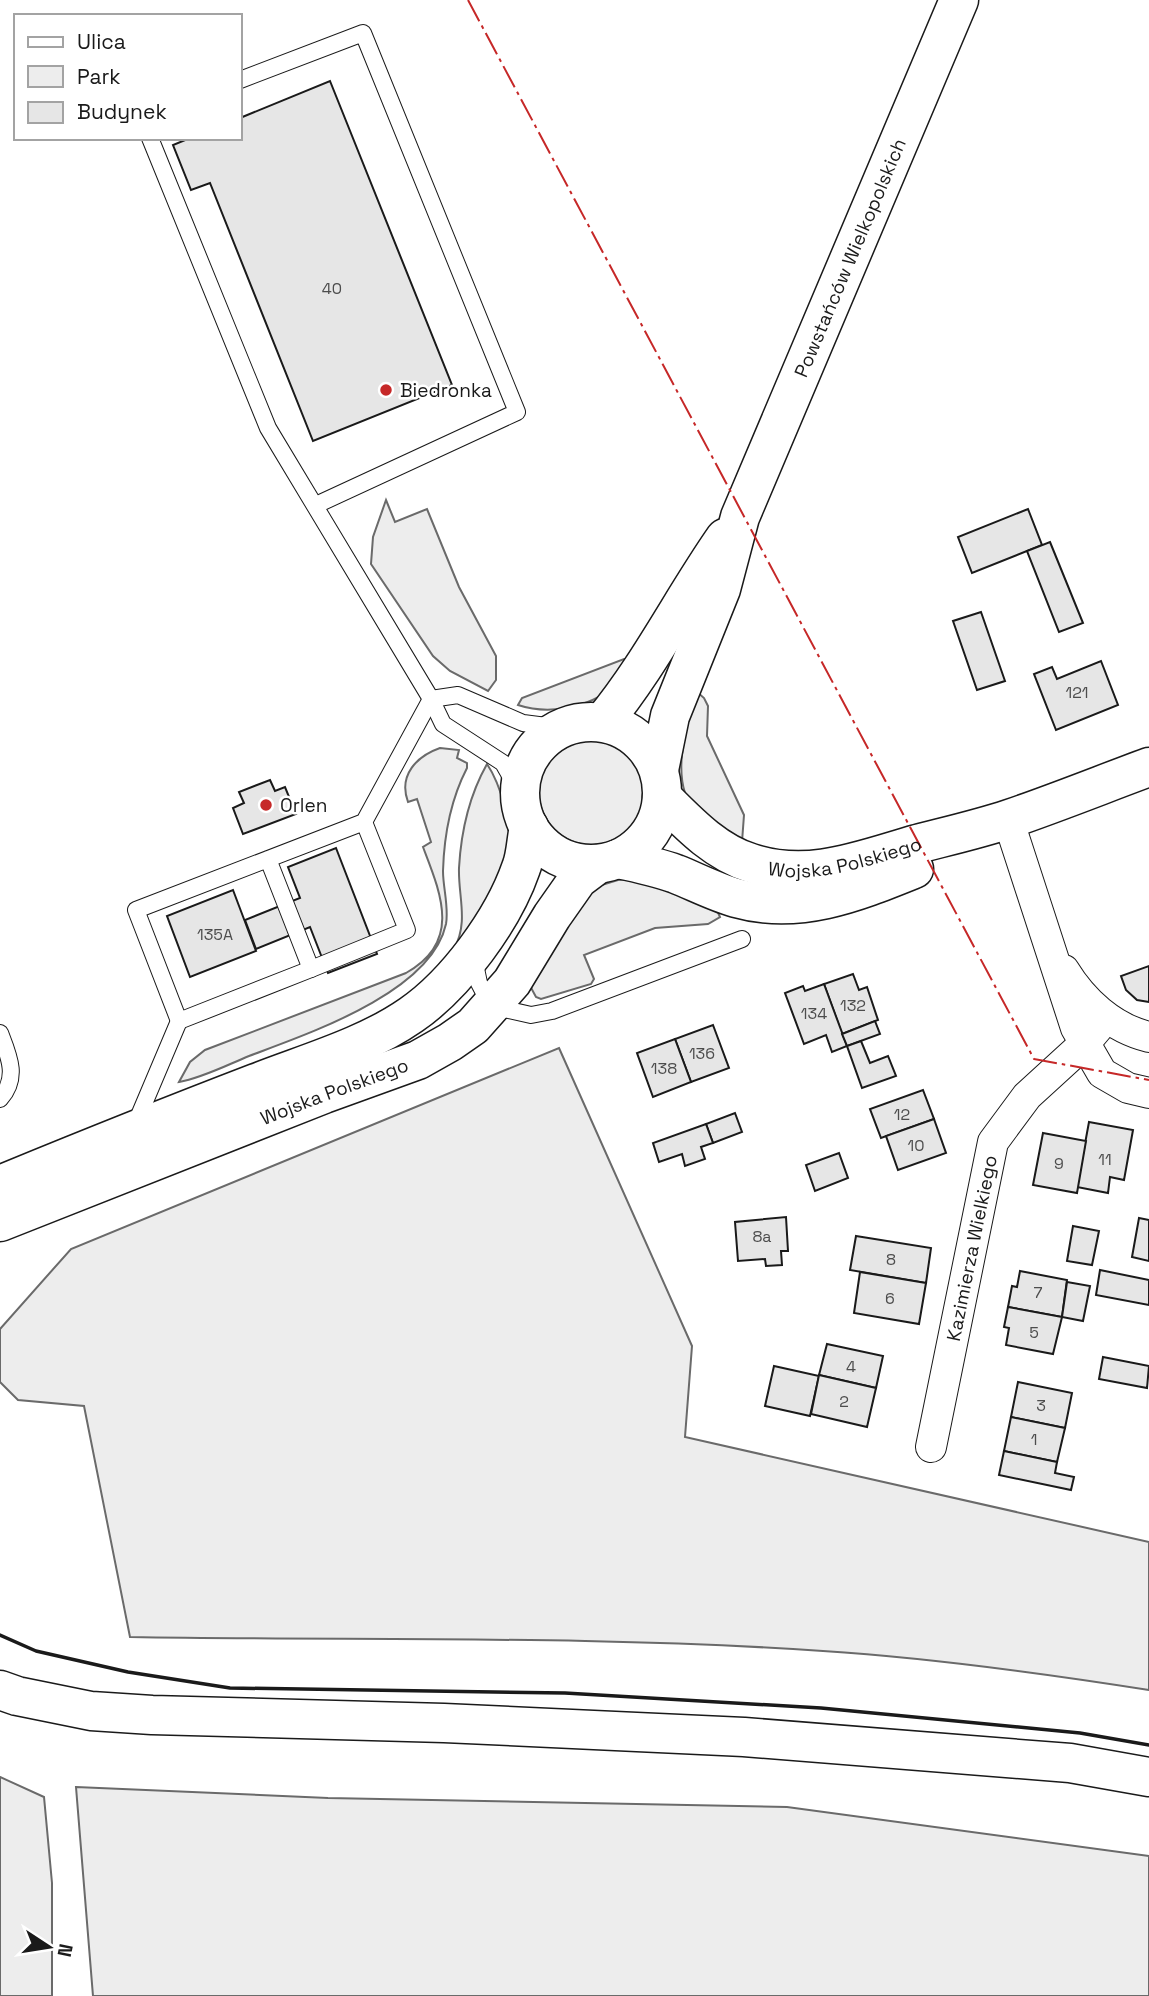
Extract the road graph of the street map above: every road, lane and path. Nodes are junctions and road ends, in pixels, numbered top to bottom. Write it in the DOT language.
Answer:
graph roads {
  1 [pos="959,0"];
  2 [pos="242,79"];
  3 [pos="151,140"];
  4 [pos="316,505"];
  5 [pos="740,517"];
  6 [pos="431,699"];
  7 [pos="603,722"];
  8 [pos="562,728"];
  9 [pos="1149,767"];
  10 [pos="661,783"];
  11 [pos="524,810"];
  12 [pos="1008,819"];
  13 [pos="363,822"];
  14 [pos="268,859"];
  15 [pos="608,861"];
  16 [pos="741,939"];
  17 [pos="1047,944"];
  18 [pos="472,954"];
  19 [pos="311,969"];
  20 [pos="491,1006"];
  21 [pos="1107,1018"];
  22 [pos="179,1021"];
  23 [pos="0,1033"];
  24 [pos="1149,1037"];
  25 [pos="1085,1043"];
  26 [pos="1149,1093"];
  27 [pos="0,1098"];
  28 [pos="134,1131"];
  29 [pos="0,1185"];
  30 [pos="0,1223"];
  31 [pos="931,1447"];
  32 [pos="0,1690"];
  33 [pos="1149,1777"];
  1 -- 5 [label="main road, Powstańców Wielkopolskich"];
  2 -- 4 [label="lane"];
  3 -- 4 [label="lane"];
  4 -- 6 [label="lane"];
  5 -- 7 [label="main road, Powstańców Wielkopolskich"];
  5 -- 10 [label="main road, Powstańców Wielkopolskich"];
  6 -- 8 [label="lane"];
  6 -- 11 [label="lane"];
  6 -- 13 [label="lane"];
  7 -- 8 [label="main road"];
  7 -- 10 [label="main road"];
  8 -- 11 [label="main road"];
  9 -- 12 [label="main road, Wojska Polskiego"];
  10 -- 12 [label="main road, Wojska Polskiego"];
  10 -- 15 [label="main road"];
  11 -- 15 [label="main road"];
  11 -- 18 [label="main road, Wojska Polskiego"];
  12 -- 15 [label="main road, Wojska Polskiego"];
  12 -- 17 [label="street"];
  13 -- 14 [label="lane"];
  13 -- 19 [label="lane"];
  14 -- 19 [label="lane"];
  14 -- 22 [label="lane"];
  15 -- 20 [label="main road, Wojska Polskiego"];
  16 -- 20 [label="lane"];
  17 -- 21 [label="street"];
  17 -- 25 [label="street"];
  18 -- 20 [label="lane"];
  18 -- 28 [label="main road, Wojska Polskiego"];
  19 -- 22 [label="lane"];
  20 -- 30 [label="main road, Wojska Polskiego"];
  21 -- 24 [label="street"];
  21 -- 25 [label="street, Kazimierza Wielkiego"];
  22 -- 28 [label="lane"];
  23 -- 27 [label="lane"];
  25 -- 26 [label="street"];
  25 -- 31 [label="street, Kazimierza Wielkiego"];
  28 -- 29 [label="main road, Wojska Polskiego"];
  32 -- 33 [label="main road"];
}
